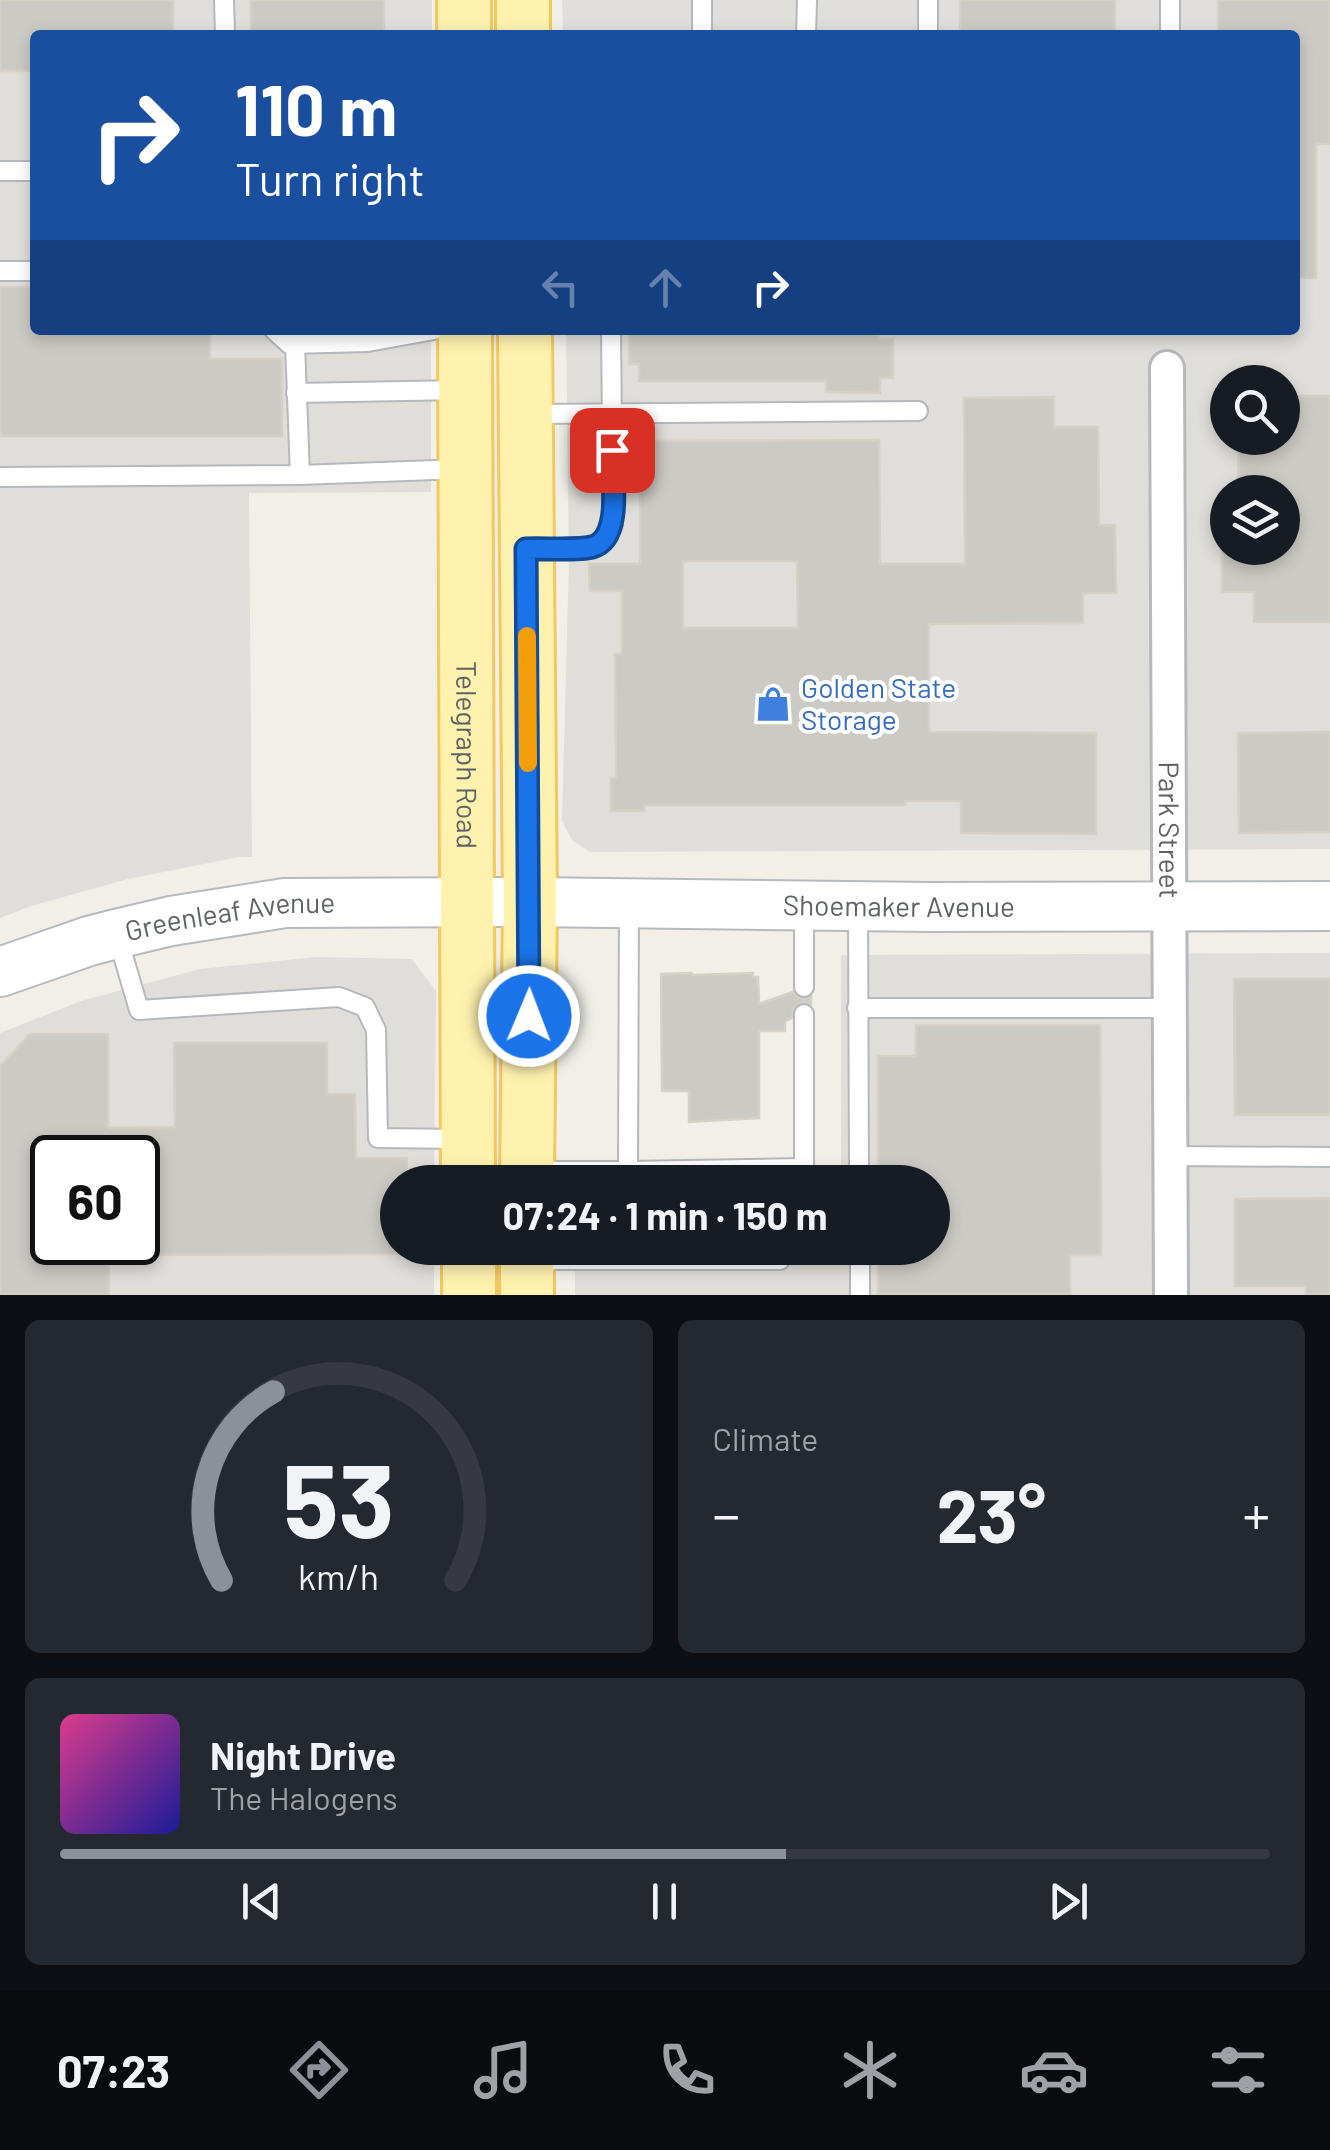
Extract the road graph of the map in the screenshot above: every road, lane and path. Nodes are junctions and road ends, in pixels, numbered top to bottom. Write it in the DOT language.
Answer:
graph roads {
  1 [pos="224,0"];
  2 [pos="464,0"];
  3 [pos="522,0"];
  4 [pos="702,0"];
  5 [pos="807,0"];
  6 [pos="928,0"];
  7 [pos="1170,0"];
  8 [pos="225,30"];
  9 [pos="464,30"];
  10 [pos="523,30"];
  11 [pos="702,30"];
  12 [pos="806,30"];
  13 [pos="928,30"];
  14 [pos="1170,30"];
  15 [pos="0,171"];
  16 [pos="30,171"];
  17 [pos="0,270"];
  18 [pos="30,271"];
  19 [pos="279,335"];
  20 [pos="406,335"];
  21 [pos="466,335"];
  22 [pos="525,335"];
  23 [pos="610,335"];
  24 [pos="295,344"];
  25 [pos="1167,368"];
  26 [pos="466,390"];
  27 [pos="296,393"];
  28 [pos="918,411"];
  29 [pos="611,413"];
  30 [pos="526,414"];
  31 [pos="467,469"];
  32 [pos="300,475"];
  33 [pos="0,477"];
  34 [pos="526,549"];
  35 [pos="530,902"];
  36 [pos="468,904"];
  37 [pos="630,904"];
  38 [pos="804,906"];
  39 [pos="858,906"];
  40 [pos="1171,906"];
  41 [pos="1330,906"];
  42 [pos="116,934"];
  43 [pos="0,972"];
  44 [pos="804,988"];
  45 [pos="858,1008"];
  46 [pos="1171,1008"];
  47 [pos="804,1014"];
  48 [pos="1171,1156"];
  49 [pos="1330,1157"];
  50 [pos="468,1161"];
  51 [pos="527,1165"];
  52 [pos="628,1165"];
  53 [pos="804,1165"];
  54 [pos="859,1165"];
  55 [pos="468,1265"];
  56 [pos="622,1265"];
  57 [pos="860,1265"];
  58 [pos="527,1268"];
  59 [pos="469,1295"];
  60 [pos="860,1295"];
  61 [pos="1171,1295"];
  1 -- 8 [label="lane"];
  2 -- 9 [label="main road"];
  3 -- 10 [label="main road"];
  4 -- 11 [label="lane"];
  5 -- 12 [label="lane"];
  6 -- 13 [label="lane"];
  7 -- 14 [label="lane"];
  15 -- 16 [label="lane"];
  17 -- 18 [label="lane"];
  19 -- 24 [label="lane"];
  20 -- 24 [label="lane"];
  21 -- 26 [label="main road, Telegraph Road"];
  22 -- 30 [label="main road"];
  23 -- 29 [label="lane"];
  24 -- 27 [label="lane"];
  25 -- 40 [label="street, Park Street"];
  26 -- 27 [label="lane"];
  26 -- 31 [label="main road, Telegraph Road"];
  27 -- 32 [label="lane"];
  28 -- 29 [label="lane"];
  29 -- 30 [label="lane"];
  29 -- 34 [label="lane"];
  30 -- 34 [label="main road"];
  31 -- 32 [label="lane"];
  31 -- 36 [label="main road, Telegraph Road"];
  32 -- 33 [label="lane"];
  34 -- 35 [label="main road"];
  35 -- 36 [label="main road, Shoemaker Avenue"];
  35 -- 37 [label="main road, Shoemaker Avenue"];
  35 -- 51 [label="main road"];
  36 -- 42 [label="main road, Greenleaf Avenue"];
  36 -- 50 [label="main road, Telegraph Road"];
  37 -- 38 [label="main road, Shoemaker Avenue"];
  37 -- 52 [label="lane"];
  38 -- 39 [label="main road, Shoemaker Avenue"];
  38 -- 44 [label="lane"];
  39 -- 40 [label="main road, Shoemaker Avenue"];
  39 -- 45 [label="lane"];
  40 -- 41 [label="main road, Shoemaker Avenue"];
  40 -- 46 [label="street, Park Street"];
  42 -- 43 [label="main road, Greenleaf Avenue"];
  42 -- 50 [label="lane"];
  45 -- 46 [label="lane"];
  45 -- 54 [label="lane"];
  46 -- 48 [label="street, Park Street"];
  47 -- 53 [label="lane"];
  48 -- 49 [label="lane"];
  48 -- 61 [label="street, Park Street"];
  55 -- 59 [label="main road"];
  56 -- 58 [label="lane"];
  57 -- 60 [label="lane"];
}
